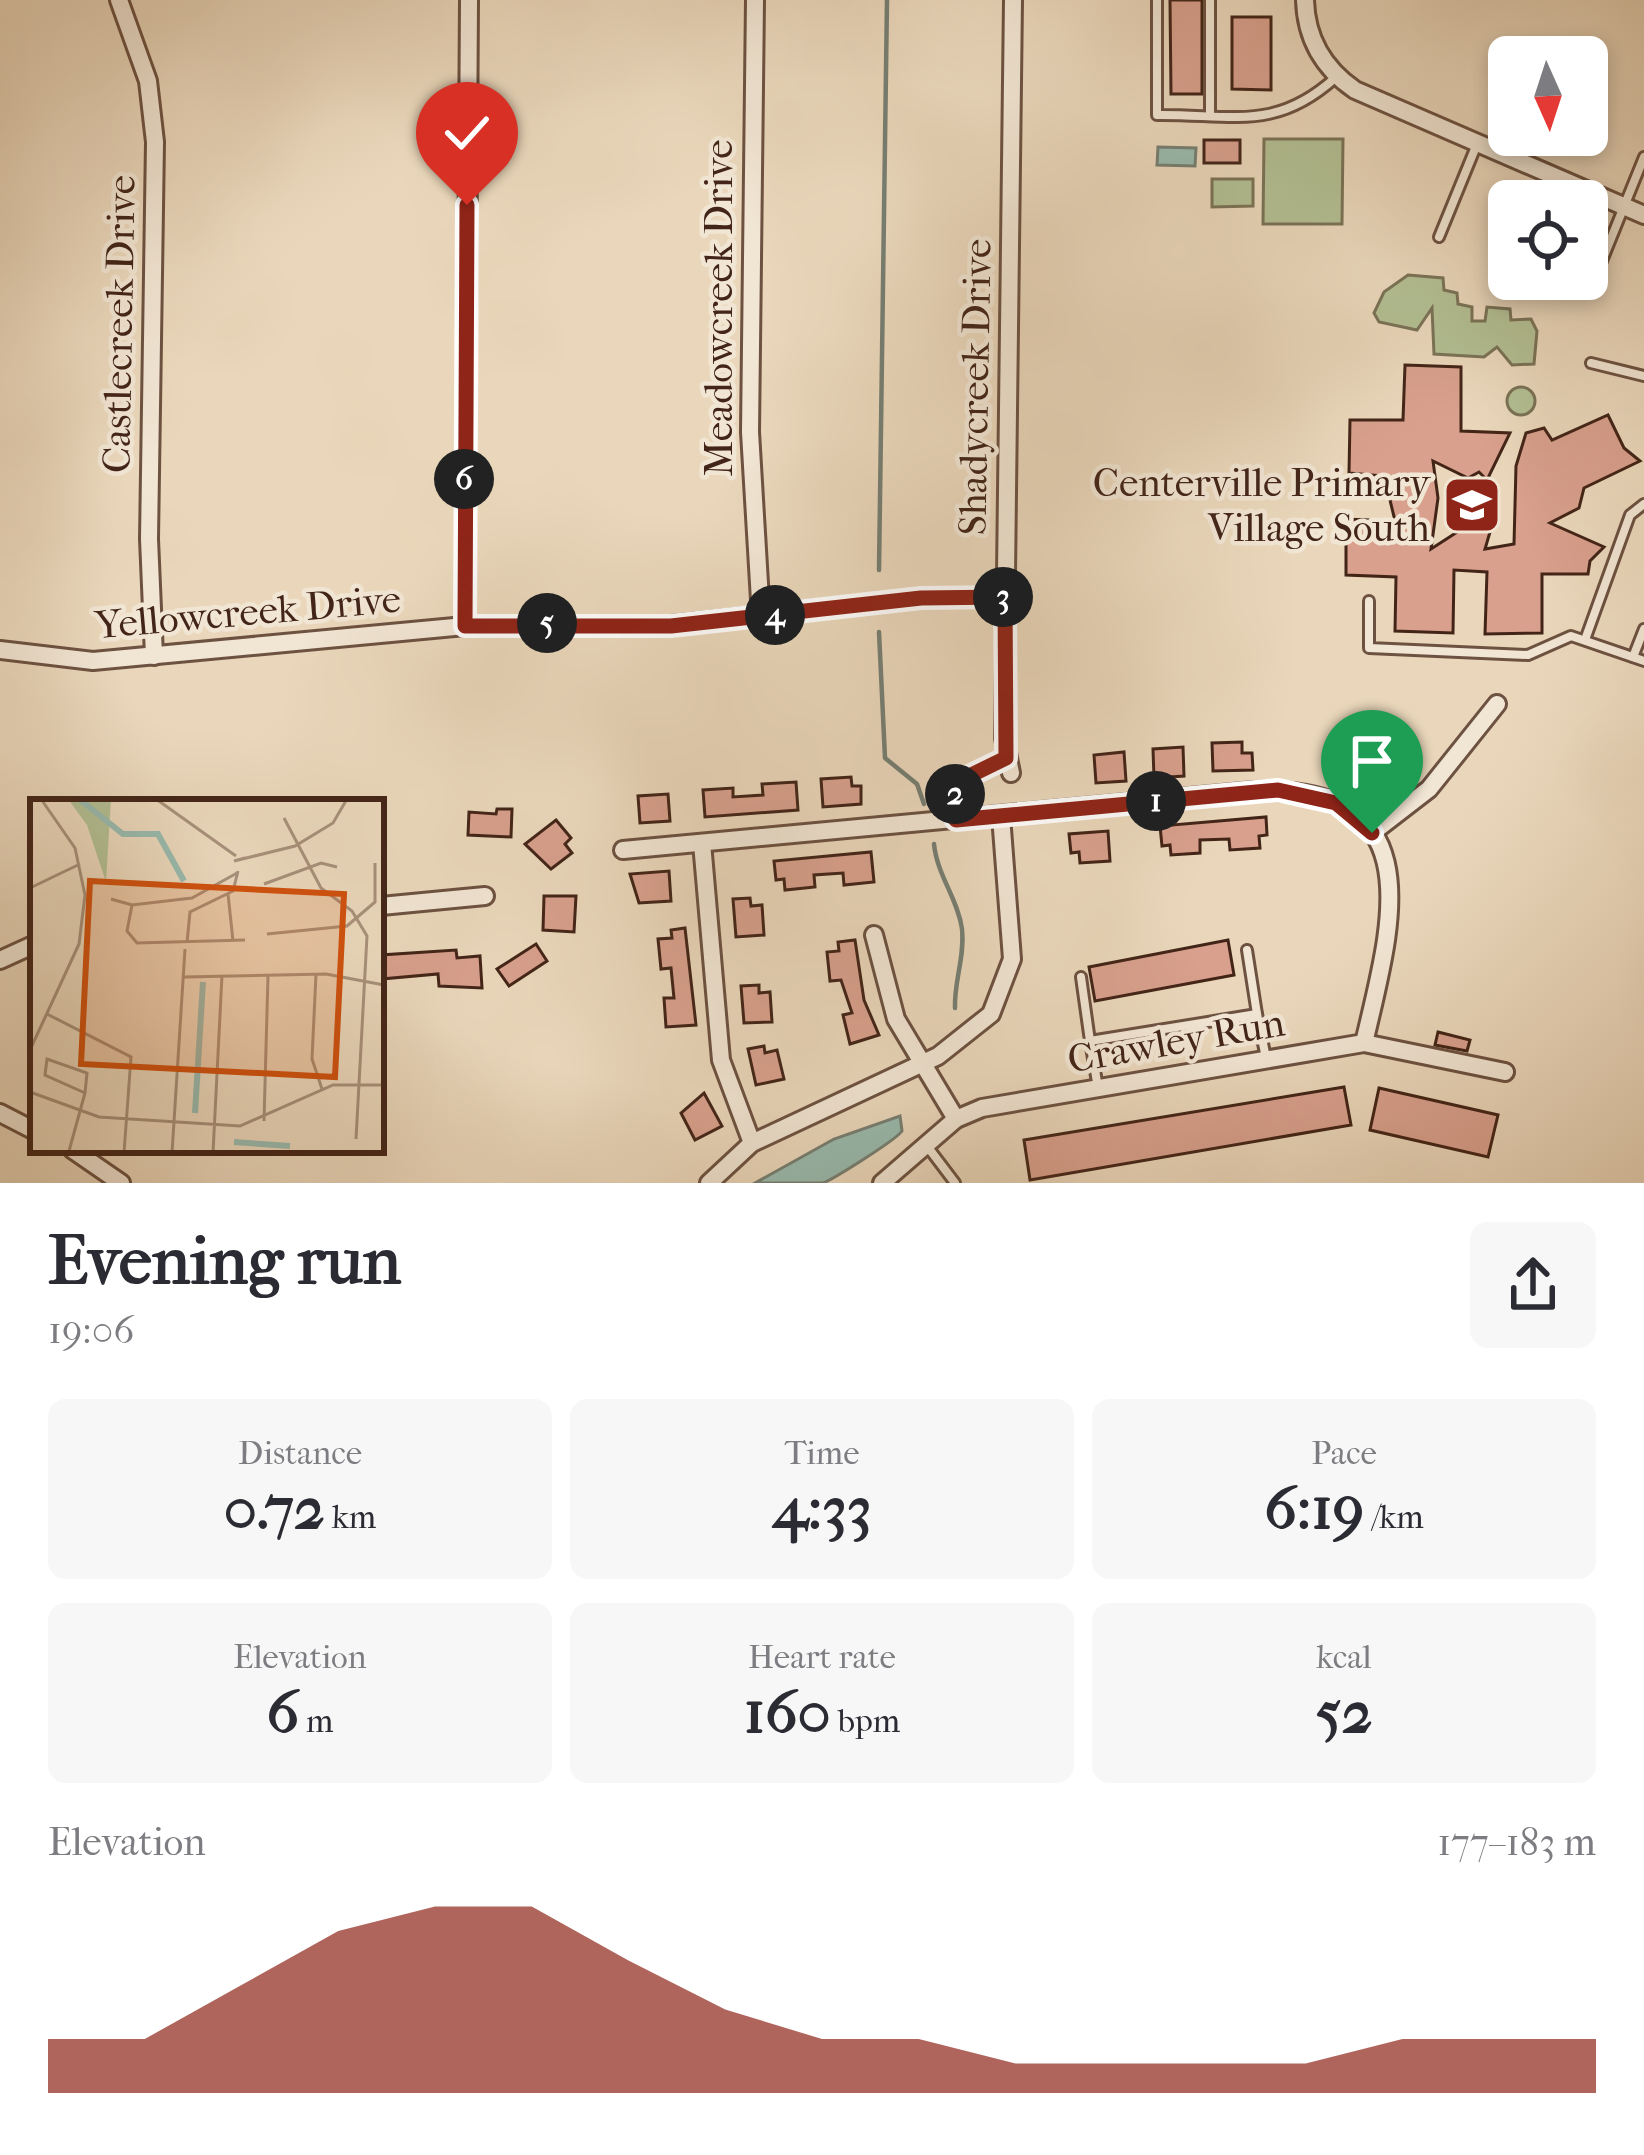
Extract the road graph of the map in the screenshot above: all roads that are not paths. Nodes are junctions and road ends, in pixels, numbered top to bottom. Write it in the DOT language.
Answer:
graph roads {
  1 [pos="118,0"];
  2 [pos="469,0"];
  3 [pos="755,0"];
  4 [pos="1013,0"];
  5 [pos="1157,0"];
  6 [pos="1210,0"];
  7 [pos="1305,0"];
  8 [pos="1336,77"];
  9 [pos="1210,114"];
  10 [pos="1477,143"];
  11 [pos="1644,157"];
  12 [pos="1623,207"];
  13 [pos="1644,215"];
  14 [pos="1439,237"];
  15 [pos="1608,244"];
  16 [pos="1591,363"];
  17 [pos="1644,376"];
  18 [pos="1644,504"];
  19 [pos="1005,597"];
  20 [pos="1369,601"];
  21 [pos="761,617"];
  22 [pos="465,626"];
  23 [pos="1644,629"];
  24 [pos="1586,637"];
  25 [pos="0,650"];
  26 [pos="154,656"];
  27 [pos="1633,657"];
  28 [pos="1644,661"];
  29 [pos="1497,704"];
  30 [pos="1001,816"];
  31 [pos="956,820"];
  32 [pos="1372,833"];
  33 [pos="702,843"];
  34 [pos="623,850"];
  35 [pos="485,896"];
  36 [pos="384,906"];
  37 [pos="874,935"];
  38 [pos="30,946"];
  39 [pos="1247,950"];
  40 [pos="0,960"];
  41 [pos="1081,976"];
  42 [pos="1257,1014"];
  43 [pos="1090,1041"];
  44 [pos="1364,1043"];
  45 [pos="1266,1059"];
  46 [pos="923,1063"];
  47 [pos="1504,1072"];
  48 [pos="1098,1088"];
  49 [pos="0,1113"];
  50 [pos="956,1119"];
  51 [pos="30,1128"];
  52 [pos="752,1143"];
  53 [pos="926,1145"];
  54 [pos="77,1153"];
  55 [pos="121,1183"];
  56 [pos="709,1183"];
  57 [pos="882,1183"];
  58 [pos="955,1183"];
  1 -- 26 [label="street, Castlecreek Drive"];
  2 -- 22 [label="street"];
  3 -- 21 [label="street, Meadowcreek Drive"];
  4 -- 19 [label="street, Shadycreek Drive"];
  5 -- 9 [label="lane"];
  6 -- 9 [label="lane"];
  7 -- 8 [label="street"];
  8 -- 9 [label="lane"];
  8 -- 10 [label="street"];
  10 -- 12 [label="street"];
  10 -- 14 [label="lane"];
  11 -- 12 [label="lane"];
  12 -- 13 [label="street"];
  12 -- 15 [label="lane"];
  16 -- 17 [label="lane"];
  18 -- 24 [label="lane"];
  19 -- 21 [label="street, Yellowcreek Drive"];
  19 -- 31 [label="street, Shadycreek Drive"];
  20 -- 24 [label="lane"];
  21 -- 22 [label="street, Yellowcreek Drive"];
  22 -- 26 [label="street, Yellowcreek Drive"];
  23 -- 27 [label="lane"];
  24 -- 27 [label="lane"];
  25 -- 26 [label="street, Yellowcreek Drive"];
  27 -- 28 [label="lane"];
  29 -- 32 [label="street"];
  30 -- 31 [label="street"];
  30 -- 32 [label="street"];
  30 -- 46 [label="street"];
  31 -- 33 [label="street"];
  32 -- 44 [label="street"];
  33 -- 34 [label="street"];
  33 -- 52 [label="street"];
  35 -- 36 [label="street"];
  37 -- 46 [label="street"];
  38 -- 40 [label="street"];
  39 -- 42 [label="lane"];
  41 -- 43 [label="lane"];
  42 -- 43 [label="lane"];
  42 -- 45 [label="lane"];
  43 -- 48 [label="lane"];
  44 -- 45 [label="street, Crawley Run"];
  44 -- 47 [label="street, Crawley Run"];
  45 -- 48 [label="street, Crawley Run"];
  46 -- 50 [label="street"];
  46 -- 52 [label="street"];
  48 -- 50 [label="street, Crawley Run"];
  49 -- 51 [label="street"];
  50 -- 53 [label="street, Crawley Run"];
  52 -- 56 [label="street"];
  53 -- 57 [label="street, Crawley Run"];
  53 -- 58 [label="lane"];
  54 -- 55 [label="street"];
}
